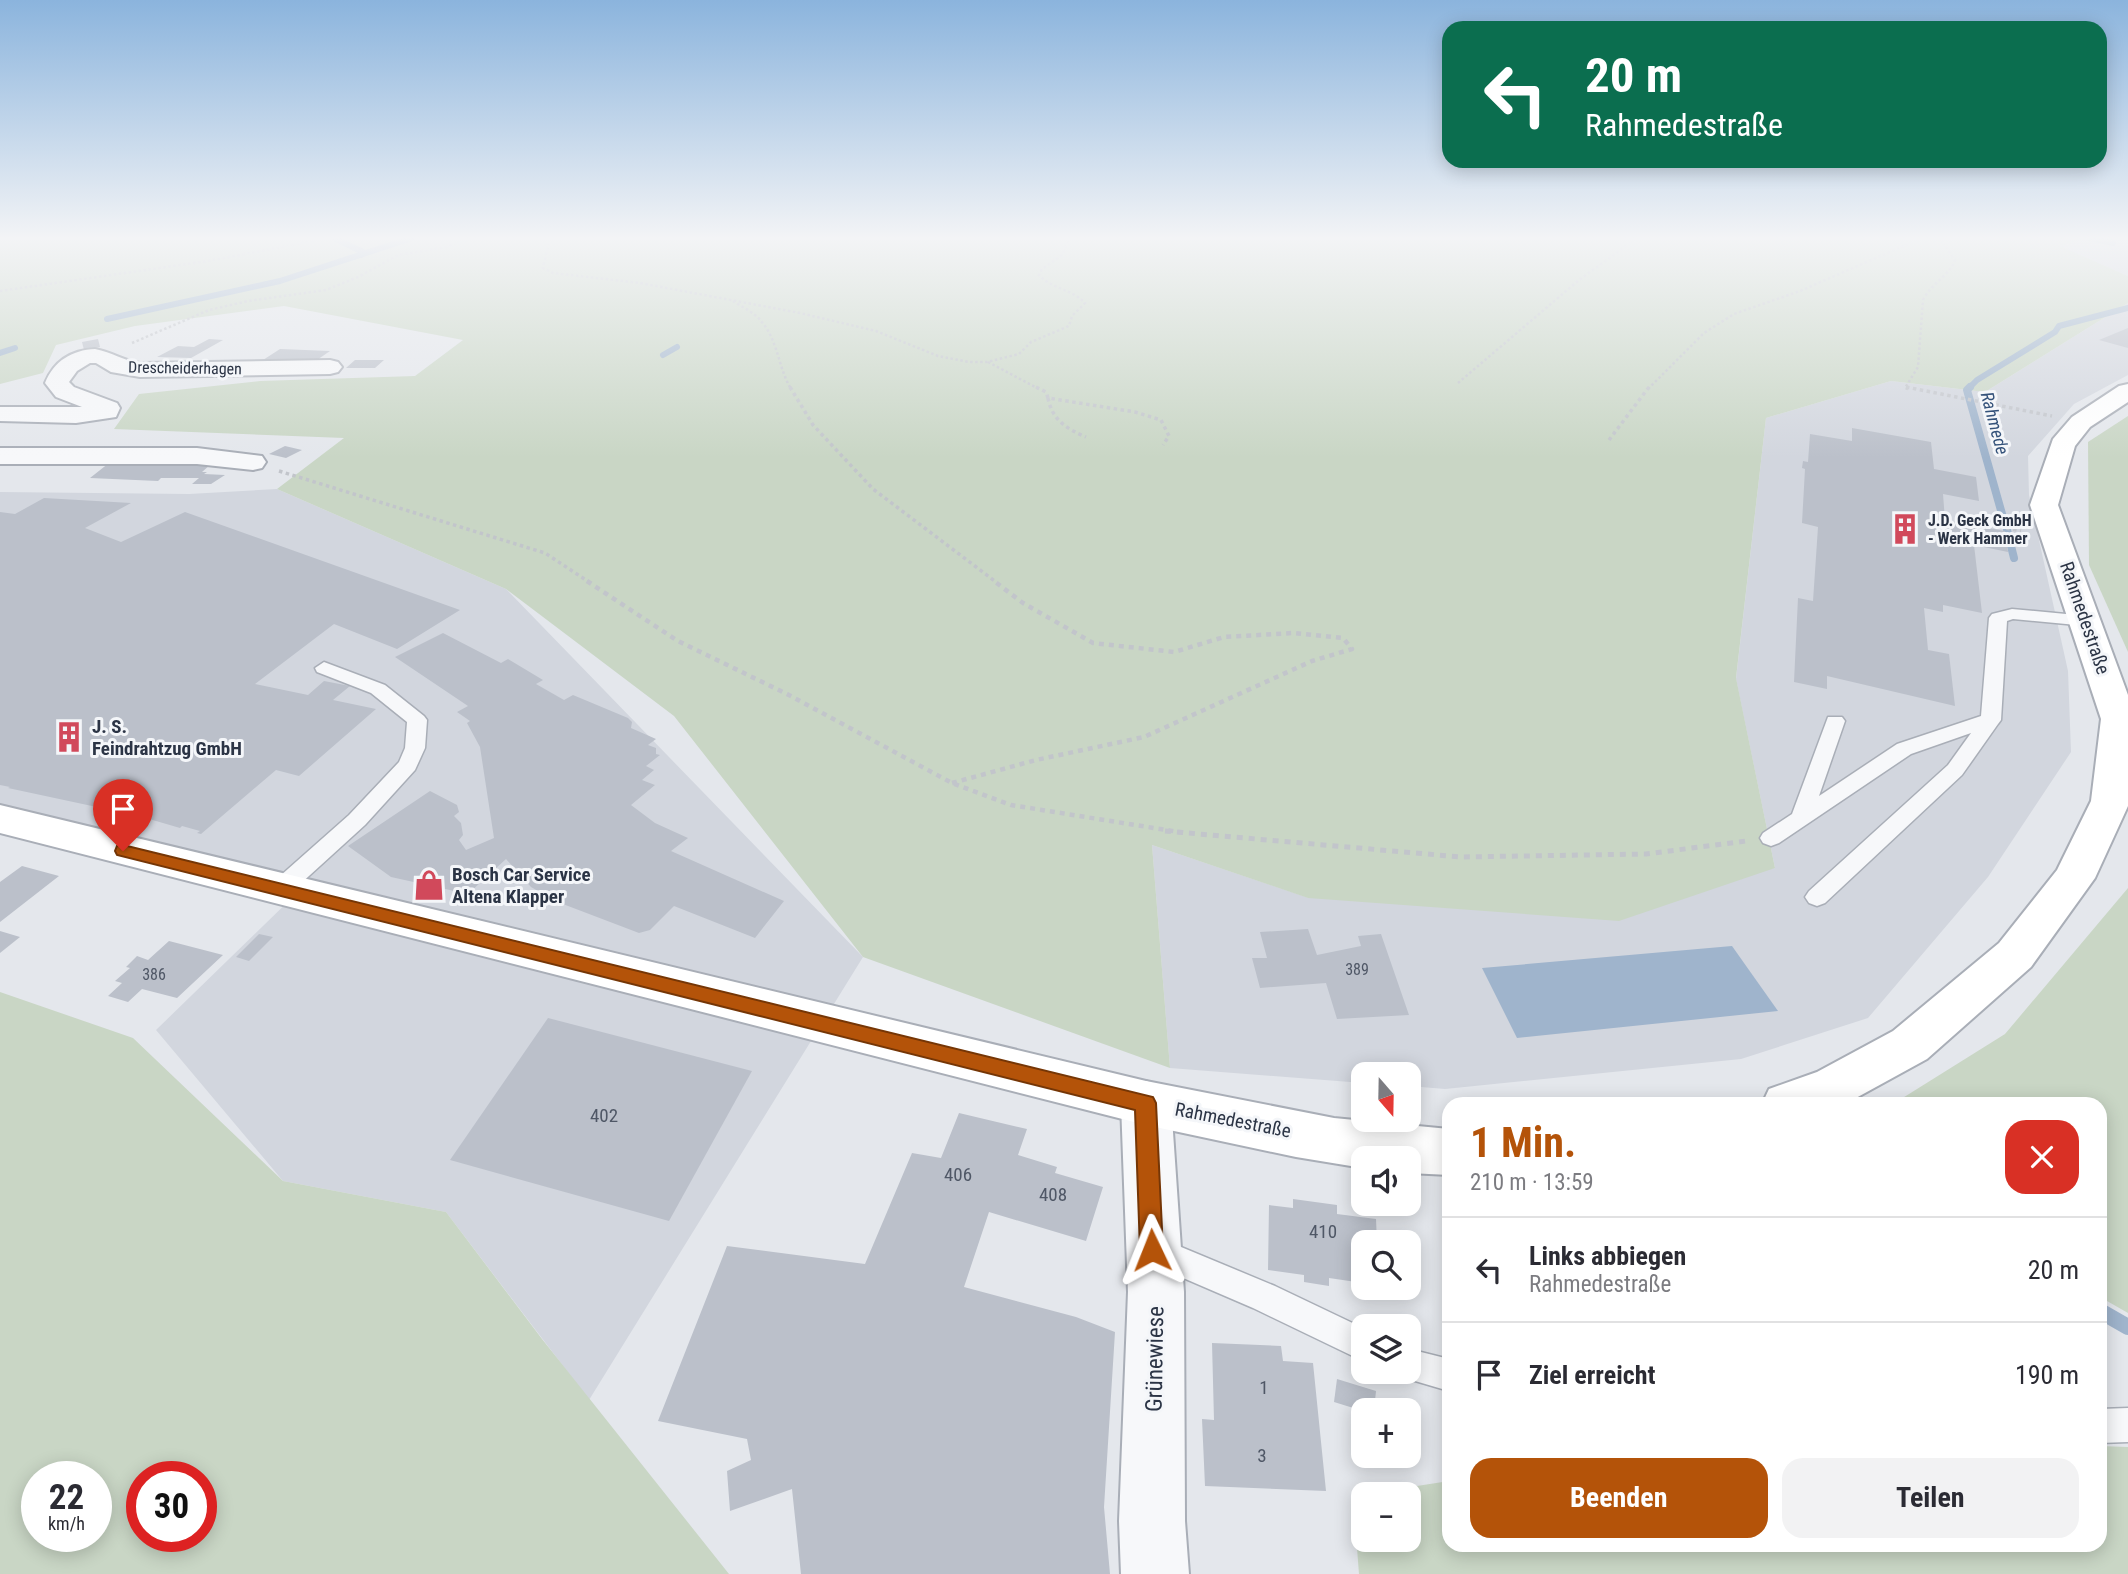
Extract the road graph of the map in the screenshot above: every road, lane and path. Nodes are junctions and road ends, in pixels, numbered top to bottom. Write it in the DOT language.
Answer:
graph roads {
  1 [pos="206,311"];
  2 [pos="748,311"];
  3 [pos="783,311"];
  4 [pos="1077,311"];
  5 [pos="1542,311"];
  6 [pos="1741,311"];
  7 [pos="1922,311"];
  8 [pos="91,356"];
  9 [pos="987,362"];
  10 [pos="330,367"];
  11 [pos="1458,383"];
  12 [pos="2128,391"];
  13 [pos="1048,397"];
  14 [pos="0,414"];
  15 [pos="2081,422"];
  16 [pos="1086,437"];
  17 [pos="1609,440"];
  18 [pos="1163,445"];
  19 [pos="0,456"];
  20 [pos="253,462"];
  21 [pos="1972,521"];
  22 [pos="2056,537"];
  23 [pos="2087,621"];
  24 [pos="324,668"];
  25 [pos="1991,720"];
  26 [pos="1835,721"];
  27 [pos="952,783"];
  28 [pos="0,819"];
  29 [pos="1801,819"];
  30 [pos="1771,838"];
  31 [pos="279,890"];
  32 [pos="1817,897"];
  33 [pos="1806,1097"];
  34 [pos="1146,1103"];
  35 [pos="1442,1151"];
  36 [pos="1152,1250"];
  37 [pos="1351,1339"];
  38 [pos="1421,1368"];
  39 [pos="1442,1373"];
  40 [pos="2128,1425"];
  41 [pos="2107,1426"];
  42 [pos="1155,1574"];
  1 -- 8 [label="path"];
  2 -- 27 [label="path"];
  3 -- 9 [label="path"];
  4 -- 9 [label="path"];
  5 -- 11 [label="path"];
  6 -- 17 [label="path"];
  7 -- 15 [label="path"];
  8 -- 10 [label="street, Drescheiderhagen"];
  8 -- 14 [label="street"];
  9 -- 13 [label="path"];
  12 -- 15 [label="main road, Rahmedestraße"];
  13 -- 16 [label="path"];
  13 -- 18 [label="path"];
  15 -- 22 [label="main road, Rahmedestraße"];
  19 -- 20 [label="street"];
  20 -- 27 [label="path"];
  21 -- 22 [label="path"];
  22 -- 23 [label="main road, Rahmedestraße"];
  23 -- 25 [label="lane"];
  23 -- 33 [label="main road, Rahmedestraße"];
  24 -- 31 [label="lane"];
  25 -- 29 [label="lane"];
  25 -- 32 [label="lane"];
  26 -- 29 [label="lane"];
  27 -- 30 [label="path"];
  28 -- 31 [label="main road, Rahmedestraße"];
  29 -- 30 [label="lane"];
  31 -- 34 [label="main road, Rahmedestraße"];
  34 -- 35 [label="main road, Rahmedestraße"];
  34 -- 36 [label="street, Grünewiese"];
  36 -- 37 [label="lane"];
  36 -- 42 [label="street, Grünewiese"];
  38 -- 39 [label="lane"];
  40 -- 41 [label="lane"];
}
